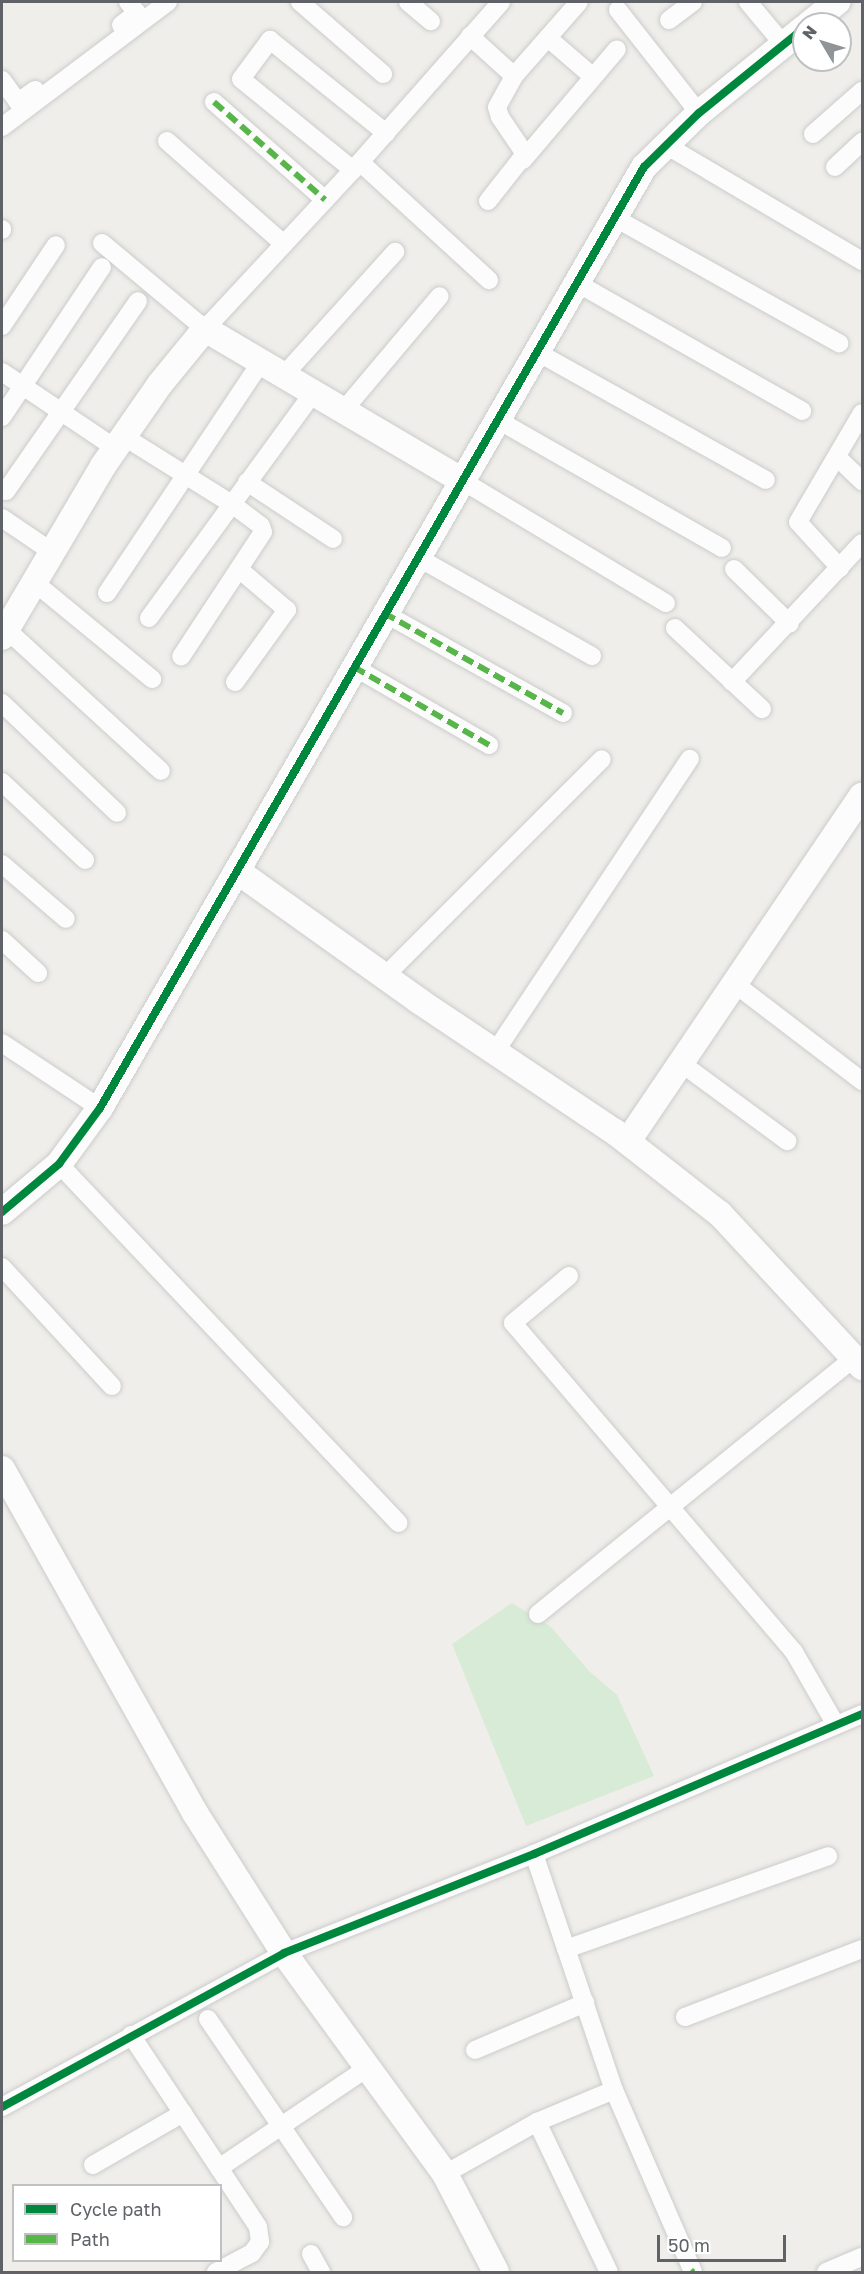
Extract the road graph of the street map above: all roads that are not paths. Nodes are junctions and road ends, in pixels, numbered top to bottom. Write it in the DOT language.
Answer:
graph roads {
  1 [pos="128,2"];
  2 [pos="168,2"];
  3 [pos="300,2"];
  4 [pos="501,2"];
  5 [pos="579,2"];
  6 [pos="693,2"];
  7 [pos="748,2"];
  8 [pos="837,2"];
  9 [pos="618,10"];
  10 [pos="824,12"];
  11 [pos="669,20"];
  12 [pos="470,36"];
  13 [pos="548,38"];
  14 [pos="792,38"];
  15 [pos="784,45"];
  16 [pos="617,49"];
  17 [pos="383,74"];
  18 [pos="514,76"];
  19 [pos="592,76"];
  20 [pos="2,80"];
  21 [pos="862,91"];
  22 [pos="214,102"];
  23 [pos="699,113"];
  24 [pos="2,127"];
  25 [pos="386,133"];
  26 [pos="813,134"];
  27 [pos="167,141"];
  28 [pos="862,142"];
  29 [pos="664,144"];
  30 [pos="523,160"];
  31 [pos="356,166"];
  32 [pos="835,167"];
  33 [pos="325,201"];
  34 [pos="488,201"];
  35 [pos="615,218"];
  36 [pos="102,243"];
  37 [pos="284,244"];
  38 [pos="56,245"];
  39 [pos="395,252"];
  40 [pos="862,261"];
  41 [pos="102,267"];
  42 [pos="489,279"];
  43 [pos="577,283"];
  44 [pos="440,296"];
  45 [pos="138,302"];
  46 [pos="2,326"];
  47 [pos="205,329"];
  48 [pos="839,343"];
  49 [pos="537,352"];
  50 [pos="261,362"];
  51 [pos="2,372"];
  52 [pos="284,375"];
  53 [pos="23,387"];
  54 [pos="313,393"];
  55 [pos="343,411"];
  56 [pos="802,411"];
  57 [pos="60,412"];
  58 [pos="862,413"];
  59 [pos="2,417"];
  60 [pos="496,419"];
  61 [pos="119,442"];
  62 [pos="837,457"];
  63 [pos="187,475"];
  64 [pos="461,480"];
  65 [pos="766,480"];
  66 [pos="862,481"];
  67 [pos="247,482"];
  68 [pos="6,491"];
  69 [pos="232,504"];
  70 [pos="2,518"];
  71 [pos="333,539"];
  72 [pos="862,543"];
  73 [pos="722,548"];
  74 [pos="52,552"];
  75 [pos="417,557"];
  76 [pos="734,568"];
  77 [pos="840,568"];
  78 [pos="240,570"];
  79 [pos="34,582"];
  80 [pos="107,593"];
  81 [pos="666,603"];
  82 [pos="384,613"];
  83 [pos="149,618"];
  84 [pos="790,624"];
  85 [pos="675,628"];
  86 [pos="4,633"];
  87 [pos="592,656"];
  88 [pos="181,657"];
  89 [pos="354,667"];
  90 [pos="152,679"];
  91 [pos="235,682"];
  92 [pos="732,682"];
  93 [pos="2,703"];
  94 [pos="762,709"];
  95 [pos="563,713"];
  96 [pos="489,745"];
  97 [pos="602,759"];
  98 [pos="690,759"];
  99 [pos="161,771"];
  100 [pos="2,782"];
  101 [pos="862,796"];
  102 [pos="117,813"];
  103 [pos="85,860"];
  104 [pos="2,864"];
  105 [pos="237,870"];
  106 [pos="66,920"];
  107 [pos="2,940"];
  108 [pos="38,973"];
  109 [pos="386,975"];
  110 [pos="735,984"];
  111 [pos="2,1042"];
  112 [pos="495,1052"];
  113 [pos="681,1063"];
  114 [pos="862,1081"];
  115 [pos="100,1108"];
  116 [pos="628,1141"];
  117 [pos="787,1141"];
  118 [pos="59,1164"];
  119 [pos="4,1207"];
  120 [pos="2,1267"];
  121 [pos="569,1276"];
  122 [pos="858,1362"];
  123 [pos="112,1386"];
  124 [pos="2,1469"];
  125 [pos="671,1506"];
  126 [pos="398,1523"];
  127 [pos="538,1614"];
  128 [pos="862,1714"];
  129 [pos="836,1725"];
  130 [pos="534,1854"];
  131 [pos="828,1856"];
  132 [pos="566,1949"];
  133 [pos="862,1949"];
  134 [pos="284,1953"];
  135 [pos="585,2003"];
  136 [pos="685,2017"];
  137 [pos="208,2019"];
  138 [pos="131,2035"];
  139 [pos="475,2050"];
  140 [pos="367,2067"];
  141 [pos="614,2090"];
  142 [pos="2,2107"];
  143 [pos="183,2113"];
  144 [pos="537,2121"];
  145 [pos="282,2127"];
  146 [pos="93,2165"];
  147 [pos="219,2168"];
  148 [pos="445,2174"];
  149 [pos="228,2196"];
  150 [pos="343,2217"];
  151 [pos="311,2254"];
  152 [pos="862,2257"];
  153 [pos="216,2272"];
  154 [pos="321,2272"];
  155 [pos="496,2272"];
  156 [pos="609,2272"];
  157 [pos="693,2272"];
  158 [pos="826,2272"];
  1 -- 20 [label="street"];
  2 -- 24 [label="street"];
  3 -- 17 [label="street"];
  4 -- 12 [label="street"];
  5 -- 13 [label="street"];
  6 -- 11 [label="street"];
  7 -- 15 [label="street"];
  8 -- 10 [label="street"];
  9 -- 23 [label="street"];
  12 -- 18 [label="street"];
  12 -- 25 [label="street"];
  13 -- 18 [label="street"];
  13 -- 19 [label="street"];
  14 -- 15 [label="street"];
  15 -- 23 [label="street"];
  16 -- 19 [label="street"];
  18 -- 30 [label="street"];
  19 -- 30 [label="street"];
  21 -- 26 [label="street"];
  22 -- 33 [label="street"];
  23 -- 29 [label="street"];
  25 -- 31 [label="street"];
  25 -- 31 [label="street"];
  27 -- 37 [label="street"];
  28 -- 32 [label="street"];
  29 -- 35 [label="street"];
  29 -- 40 [label="street"];
  30 -- 34 [label="street"];
  31 -- 33 [label="street"];
  31 -- 42 [label="street"];
  33 -- 37 [label="street"];
  35 -- 43 [label="street"];
  35 -- 48 [label="street"];
  36 -- 47 [label="street"];
  37 -- 47 [label="street"];
  38 -- 46 [label="street"];
  39 -- 52 [label="street"];
  41 -- 53 [label="street"];
  43 -- 49 [label="street"];
  43 -- 56 [label="street"];
  44 -- 55 [label="street"];
  45 -- 57 [label="street"];
  47 -- 50 [label="street"];
  47 -- 61 [label="street"];
  49 -- 60 [label="street"];
  49 -- 65 [label="street"];
  50 -- 52 [label="street"];
  50 -- 63 [label="street"];
  51 -- 53 [label="street"];
  52 -- 54 [label="street"];
  53 -- 57 [label="street"];
  53 -- 59 [label="street"];
  54 -- 55 [label="street"];
  54 -- 67 [label="street"];
  55 -- 64 [label="street"];
  57 -- 61 [label="street"];
  57 -- 68 [label="street"];
  58 -- 62 [label="street"];
  60 -- 64 [label="street"];
  60 -- 73 [label="street"];
  61 -- 63 [label="street"];
  61 -- 74 [label="street"];
  62 -- 66 [label="street"];
  62 -- 77 [label="street"];
  63 -- 69 [label="street"];
  63 -- 80 [label="street"];
  64 -- 75 [label="street"];
  64 -- 81 [label="street"];
  67 -- 69 [label="street"];
  67 -- 71 [label="street"];
  69 -- 78 [label="street"];
  69 -- 83 [label="street"];
  70 -- 74 [label="street"];
  72 -- 77 [label="street"];
  74 -- 79 [label="street"];
  75 -- 82 [label="street"];
  75 -- 87 [label="street"];
  76 -- 84 [label="street"];
  77 -- 84 [label="street"];
  78 -- 88 [label="street"];
  78 -- 91 [label="street"];
  79 -- 86 [label="street"];
  79 -- 90 [label="street"];
  82 -- 89 [label="street"];
  82 -- 95 [label="street"];
  84 -- 92 [label="street"];
  85 -- 92 [label="street"];
  86 -- 99 [label="street"];
  89 -- 96 [label="street"];
  89 -- 105 [label="street"];
  92 -- 94 [label="street"];
  93 -- 102 [label="street"];
  97 -- 109 [label="street"];
  98 -- 112 [label="street"];
  100 -- 103 [label="street"];
  101 -- 110 [label="street"];
  104 -- 106 [label="street"];
  105 -- 109 [label="street"];
  105 -- 115 [label="street"];
  107 -- 108 [label="street"];
  109 -- 112 [label="street"];
  110 -- 113 [label="street"];
  110 -- 114 [label="street"];
  111 -- 115 [label="street"];
  112 -- 116 [label="street"];
  113 -- 116 [label="street"];
  113 -- 117 [label="street"];
  115 -- 118 [label="street"];
  116 -- 122 [label="street"];
  118 -- 119 [label="street"];
  118 -- 126 [label="street"];
  120 -- 123 [label="street"];
  121 -- 125 [label="street"];
  122 -- 125 [label="street"];
  124 -- 134 [label="street"];
  125 -- 127 [label="street"];
  125 -- 129 [label="street"];
  128 -- 129 [label="street"];
  129 -- 130 [label="street"];
  130 -- 132 [label="street"];
  130 -- 134 [label="street"];
  131 -- 132 [label="street"];
  132 -- 135 [label="street"];
  133 -- 136 [label="street"];
  134 -- 138 [label="street"];
  134 -- 140 [label="street"];
  135 -- 139 [label="street"];
  135 -- 141 [label="street"];
  137 -- 145 [label="street"];
  138 -- 142 [label="street"];
  138 -- 143 [label="street"];
  140 -- 145 [label="street"];
  140 -- 148 [label="street"];
  141 -- 144 [label="street"];
  141 -- 157 [label="street"];
  143 -- 146 [label="street"];
  143 -- 147 [label="street"];
  144 -- 148 [label="street"];
  144 -- 156 [label="street"];
  145 -- 147 [label="street"];
  145 -- 150 [label="street"];
  147 -- 149 [label="street"];
  148 -- 155 [label="street"];
  149 -- 153 [label="street"];
  151 -- 154 [label="street"];
  152 -- 158 [label="street"];
}
